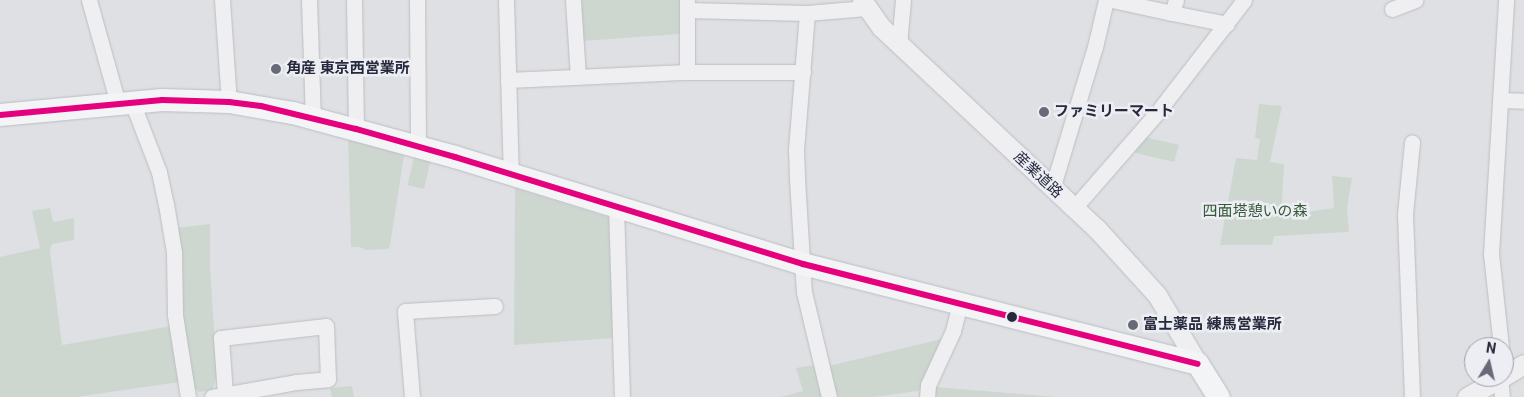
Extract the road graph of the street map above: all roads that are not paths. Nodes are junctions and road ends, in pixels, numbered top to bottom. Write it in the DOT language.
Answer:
graph roads {
  1 [pos="89,0"];
  2 [pos="222,0"];
  3 [pos="230,0"];
  4 [pos="309,0"];
  5 [pos="354,0"];
  6 [pos="416,0"];
  7 [pos="506,0"];
  8 [pos="572,0"];
  9 [pos="903,0"];
  10 [pos="1106,0"];
  11 [pos="1112,0"];
  12 [pos="1244,0"];
  13 [pos="1415,0"];
  14 [pos="1506,0"];
  15 [pos="864,4"];
  16 [pos="687,5"];
  17 [pos="1174,6"];
  18 [pos="1392,9"];
  19 [pos="807,13"];
  20 [pos="1227,24"];
  21 [pos="898,44"];
  22 [pos="687,72"];
  23 [pos="803,72"];
  24 [pos="578,77"];
  25 [pos="508,80"];
  26 [pos="1500,100"];
  27 [pos="1524,101"];
  28 [pos="229,102"];
  29 [pos="125,103"];
  30 [pos="0,115"];
  31 [pos="313,118"];
  32 [pos="356,129"];
  33 [pos="1412,142"];
  34 [pos="418,146"];
  35 [pos="511,174"];
  36 [pos="1052,189"];
  37 [pos="616,207"];
  38 [pos="1074,208"];
  39 [pos="803,264"];
  40 [pos="960,304"];
  41 [pos="495,306"];
  42 [pos="1500,337"];
  43 [pos="1198,364"];
  44 [pos="1484,387"];
  45 [pos="219,396"];
  46 [pos="188,397"];
  47 [pos="412,397"];
  48 [pos="622,397"];
  49 [pos="830,397"];
  50 [pos="921,397"];
  51 [pos="927,397"];
  52 [pos="1219,397"];
  53 [pos="1412,397"];
  54 [pos="1467,397"];
  1 -- 29 [label="street"];
  2 -- 3 [label="street"];
  2 -- 28 [label="street"];
  4 -- 31 [label="street"];
  5 -- 32 [label="street"];
  6 -- 34 [label="street"];
  7 -- 25 [label="street"];
  8 -- 24 [label="street"];
  9 -- 21 [label="street"];
  10 -- 36 [label="street"];
  11 -- 17 [label="street"];
  12 -- 20 [label="street"];
  13 -- 18 [label="street"];
  14 -- 26 [label="street"];
  15 -- 19 [label="street"];
  15 -- 21 [label="street, 産業道路"];
  16 -- 19 [label="street"];
  16 -- 22 [label="street"];
  17 -- 20 [label="street"];
  19 -- 23 [label="street"];
  20 -- 38 [label="street"];
  21 -- 36 [label="street, 産業道路"];
  22 -- 23 [label="street"];
  22 -- 24 [label="street"];
  23 -- 39 [label="street"];
  24 -- 25 [label="street"];
  25 -- 35 [label="street"];
  26 -- 27 [label="street"];
  26 -- 42 [label="street"];
  28 -- 29 [label="main road"];
  28 -- 31 [label="main road"];
  29 -- 30 [label="main road"];
  29 -- 46 [label="street"];
  31 -- 32 [label="main road"];
  32 -- 34 [label="main road"];
  33 -- 53 [label="street"];
  34 -- 35 [label="main road"];
  35 -- 37 [label="main road"];
  36 -- 38 [label="street, 産業道路"];
  37 -- 39 [label="main road"];
  37 -- 48 [label="street"];
  38 -- 43 [label="street, 産業道路"];
  39 -- 40 [label="main road"];
  39 -- 49 [label="street"];
  40 -- 43 [label="main road"];
  40 -- 51 [label="street"];
  41 -- 47 [label="street"];
  43 -- 52 [label="main road"];
  44 -- 54 [label="street"];
  45 -- 45 [label="street"];
  50 -- 51 [label="street"];
}
